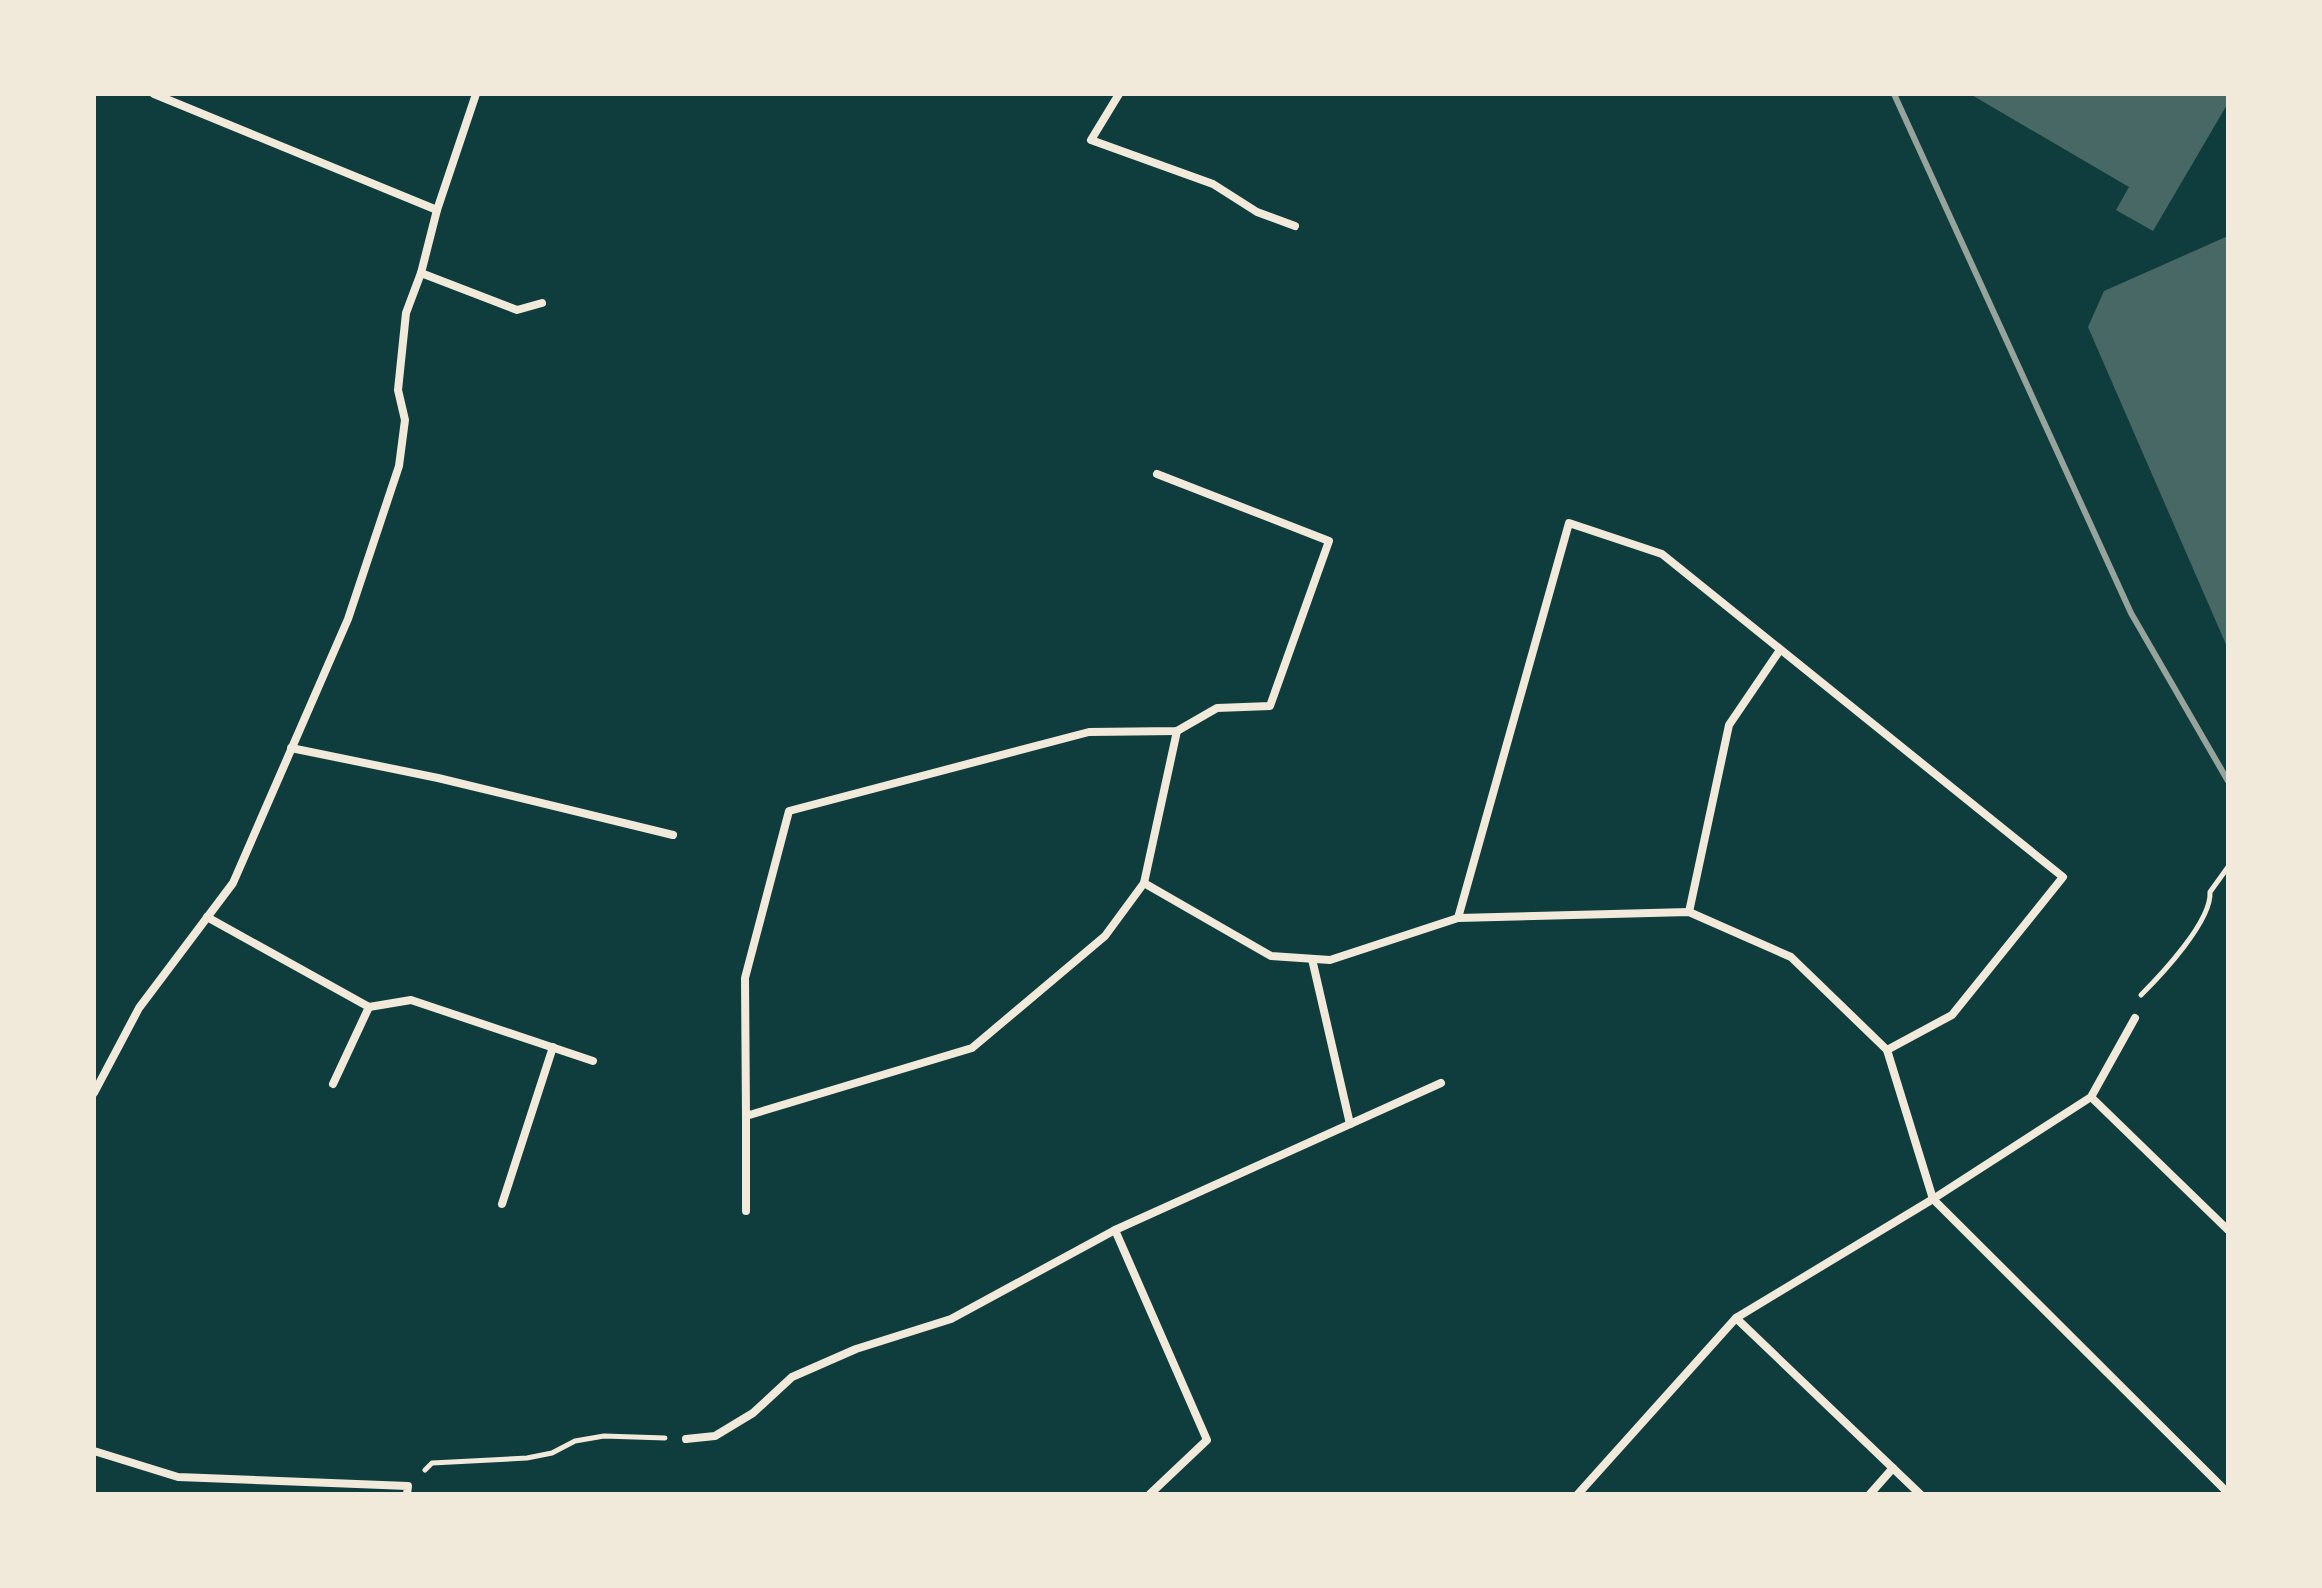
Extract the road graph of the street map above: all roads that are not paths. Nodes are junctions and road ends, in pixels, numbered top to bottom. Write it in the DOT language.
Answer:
graph roads {
  1 [pos="154,94"];
  2 [pos="476,94"];
  3 [pos="1119,94"];
  4 [pos="437,210"];
  5 [pos="1295,226"];
  6 [pos="421,273"];
  7 [pos="542,303"];
  8 [pos="1157,474"];
  9 [pos="1780,650"];
  10 [pos="1177,731"];
  11 [pos="291,748"];
  12 [pos="673,835"];
  13 [pos="1144,883"];
  14 [pos="1689,912"];
  15 [pos="207,917"];
  16 [pos="1458,918"];
  17 [pos="1312,959"];
  18 [pos="369,1007"];
  19 [pos="2135,1018"];
  20 [pos="553,1047"];
  21 [pos="1887,1050"];
  22 [pos="593,1061"];
  23 [pos="1441,1083"];
  24 [pos="333,1084"];
  25 [pos="94,1093"];
  26 [pos="2091,1097"];
  27 [pos="746,1116"];
  28 [pos="1350,1124"];
  29 [pos="1933,1199"];
  30 [pos="502,1204"];
  31 [pos="746,1211"];
  32 [pos="1115,1230"];
  33 [pos="2228,1230"];
  34 [pos="1736,1318"];
  35 [pos="686,1439"];
  36 [pos="94,1451"];
  37 [pos="1893,1468"];
  38 [pos="408,1490"];
  39 [pos="2228,1493"];
  40 [pos="1150,1494"];
  41 [pos="1578,1494"];
  42 [pos="1870,1494"];
  43 [pos="1920,1494"];
  1 -- 4 [label="street"];
  2 -- 4 [label="street"];
  3 -- 5 [label="street"];
  4 -- 6 [label="street"];
  6 -- 7 [label="street"];
  6 -- 11 [label="street"];
  8 -- 10 [label="street"];
  9 -- 14 [label="street"];
  9 -- 16 [label="street"];
  9 -- 21 [label="street"];
  10 -- 13 [label="street"];
  10 -- 27 [label="street"];
  11 -- 12 [label="street"];
  11 -- 15 [label="street"];
  13 -- 17 [label="street"];
  13 -- 27 [label="street"];
  14 -- 16 [label="street"];
  14 -- 21 [label="street"];
  15 -- 18 [label="street"];
  15 -- 25 [label="street"];
  16 -- 17 [label="street"];
  17 -- 28 [label="street"];
  18 -- 20 [label="street"];
  18 -- 24 [label="street"];
  19 -- 26 [label="street"];
  20 -- 22 [label="street"];
  20 -- 30 [label="street"];
  21 -- 29 [label="street"];
  23 -- 28 [label="street"];
  26 -- 29 [label="street"];
  26 -- 33 [label="street"];
  27 -- 31 [label="street"];
  28 -- 32 [label="street"];
  29 -- 34 [label="street"];
  29 -- 39 [label="street"];
  32 -- 35 [label="street"];
  32 -- 40 [label="street"];
  34 -- 37 [label="street"];
  34 -- 41 [label="street"];
  36 -- 38 [label="street"];
  37 -- 42 [label="street"];
  37 -- 43 [label="street"];
}
